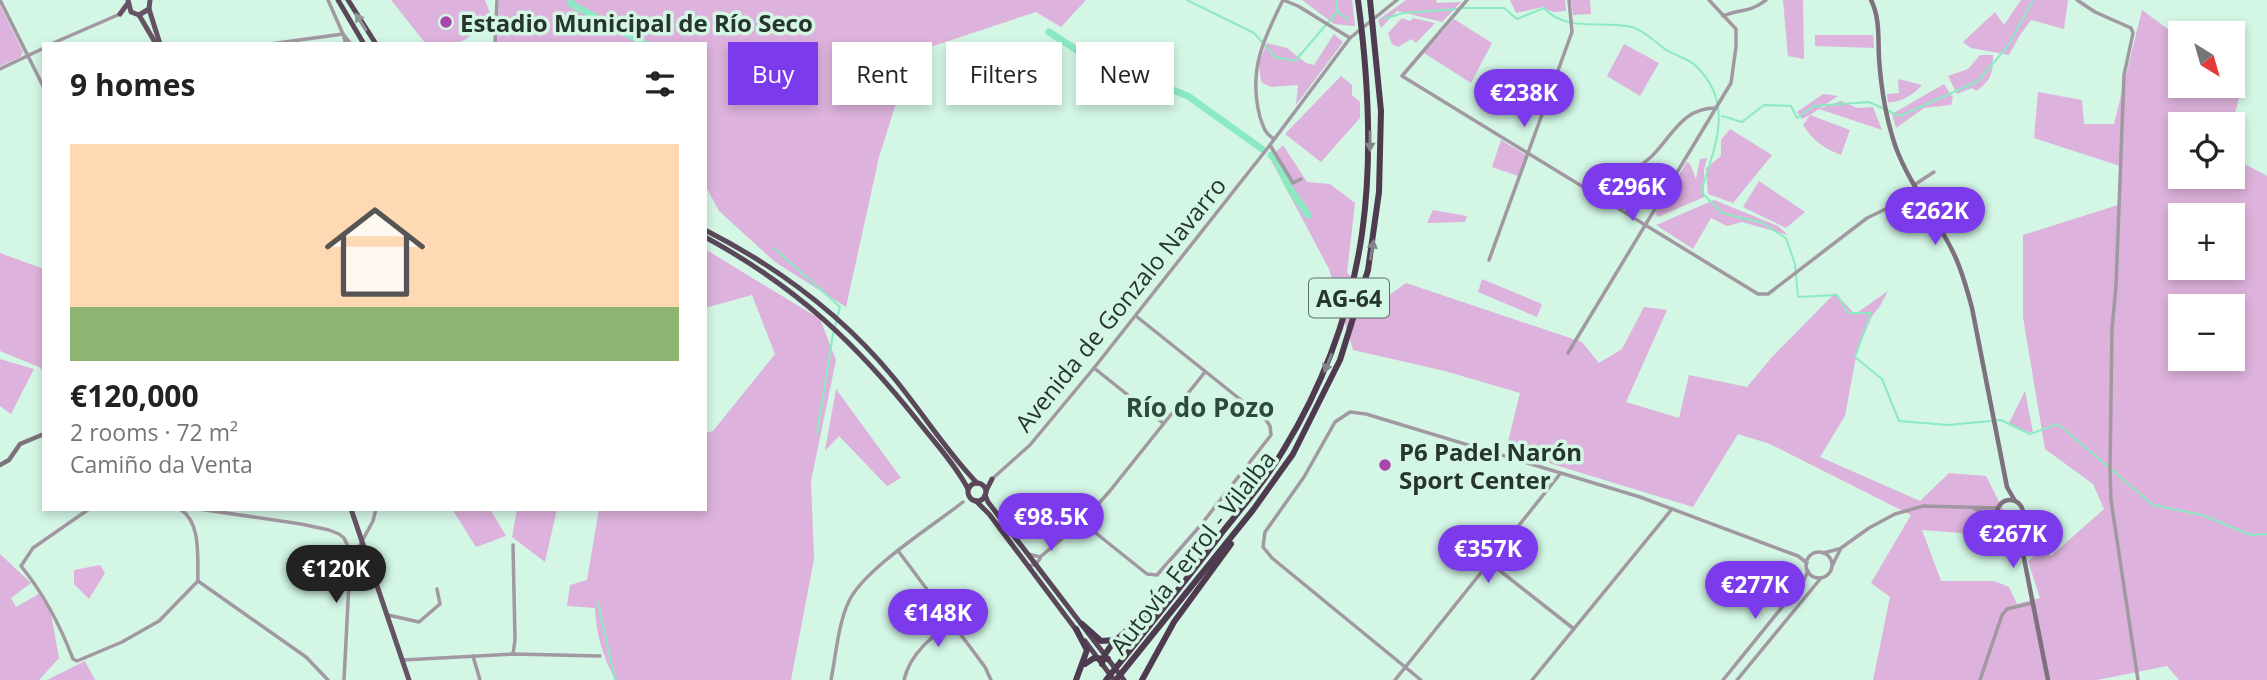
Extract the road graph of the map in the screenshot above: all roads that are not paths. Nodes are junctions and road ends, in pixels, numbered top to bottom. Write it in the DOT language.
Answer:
graph roads {
  1 [pos="1,0"];
  2 [pos="150,0"];
  3 [pos="328,0"];
  4 [pos="338,0"];
  5 [pos="348,0"];
  6 [pos="497,0"];
  7 [pos="1283,0"];
  8 [pos="1358,0"];
  9 [pos="1370,0"];
  10 [pos="1396,0"];
  11 [pos="1467,0"];
  12 [pos="1569,0"];
  13 [pos="1709,0"];
  14 [pos="1766,0"];
  15 [pos="1871,0"];
  16 [pos="1877,0"];
  17 [pos="2077,0"];
  18 [pos="128,2"];
  19 [pos="149,9"];
  20 [pos="1875,9"];
  21 [pos="131,12"];
  22 [pos="120,14"];
  23 [pos="139,15"];
  24 [pos="1723,16"];
  25 [pos="343,34"];
  26 [pos="1350,38"];
  27 [pos="56,42"];
  28 [pos="157,42"];
  29 [pos="157,42"];
  30 [pos="285,42"];
  31 [pos="345,42"];
  32 [pos="349,42"];
  33 [pos="364,42"];
  34 [pos="375,42"];
  35 [pos="495,42"];
  36 [pos="42,49"];
  37 [pos="27,57"];
  38 [pos="0,69"];
  39 [pos="42,84"];
  40 [pos="1717,105"];
  41 [pos="1274,139"];
  42 [pos="1270,145"];
  43 [pos="1528,154"];
  44 [pos="1934,172"];
  45 [pos="1301,179"];
  46 [pos="1914,185"];
  47 [pos="1589,189"];
  48 [pos="1919,193"];
  49 [pos="1647,224"];
  50 [pos="707,231"];
  51 [pos="707,238"];
  52 [pos="1489,260"];
  53 [pos="1136,316"];
  54 [pos="1568,353"];
  55 [pos="1094,368"];
  56 [pos="1205,372"];
  57 [pos="1163,424"];
  58 [pos="42,435"];
  59 [pos="1293,454"];
  60 [pos="0,465"];
  61 [pos="1560,474"];
  62 [pos="992,479"];
  63 [pos="979,484"];
  64 [pos="2007,487"];
  65 [pos="986,493"];
  66 [pos="972,496"];
  67 [pos="2015,501"];
  68 [pos="963,502"];
  69 [pos="2003,502"];
  70 [pos="1973,508"];
  71 [pos="1998,508"];
  72 [pos="1672,509"];
  73 [pos="86,511"];
  74 [pos="183,511"];
  75 [pos="189,511"];
  76 [pos="213,511"];
  77 [pos="352,511"];
  78 [pos="375,511"];
  79 [pos="186,513"];
  80 [pos="1998,520"];
  81 [pos="1082,522"];
  82 [pos="2020,523"];
  83 [pos="2009,527"];
  84 [pos="2019,533"];
  85 [pos="362,539"];
  86 [pos="513,545"];
  87 [pos="1841,548"];
  88 [pos="899,552"];
  89 [pos="1823,553"];
  90 [pos="1028,554"];
  91 [pos="1814,554"];
  92 [pos="352,555"];
  93 [pos="1040,556"];
  94 [pos="1798,556"];
  95 [pos="1203,558"];
  96 [pos="1490,563"];
  97 [pos="1807,563"];
  98 [pos="1036,564"];
  99 [pos="1029,566"];
  100 [pos="1832,566"];
  101 [pos="1808,571"];
  102 [pos="1821,578"];
  103 [pos="198,581"];
  104 [pos="437,589"];
  105 [pos="2032,603"];
  106 [pos="963,614"];
  107 [pos="388,615"];
  108 [pos="951,624"];
  109 [pos="1079,626"];
  110 [pos="1574,629"];
  111 [pos="1118,639"];
  112 [pos="513,654"];
  113 [pos="473,656"];
  114 [pos="600,656"];
  115 [pos="1103,659"];
  116 [pos="403,660"];
  117 [pos="1082,667"];
  118 [pos="1405,667"];
  119 [pos="1144,679"];
  120 [pos="328,680"];
  121 [pos="344,680"];
  122 [pos="409,680"];
  123 [pos="480,680"];
  124 [pos="831,680"];
  125 [pos="904,680"];
  126 [pos="991,680"];
  127 [pos="1076,680"];
  128 [pos="1106,680"];
  129 [pos="1115,680"];
  130 [pos="1124,680"];
  131 [pos="1395,680"];
  132 [pos="1421,680"];
  133 [pos="1532,680"];
  134 [pos="1723,680"];
  135 [pos="1737,680"];
  136 [pos="1980,680"];
  137 [pos="2048,680"];
  138 [pos="2138,680"];
  1 -- 37 [label="street"];
  2 -- 19 [label="main road"];
  3 -- 25 [label="street"];
  4 -- 33 [label="highway"];
  34 -- 5 [label="highway, one-way"];
  6 -- 35 [label="street"];
  7 -- 26 [label="street"];
  7 -- 41 [label="street"];
  8 -- 95 [label="highway, Autovía Ferrol - Vilalba / AG-64, one-way"];
  59 -- 9 [label="highway, Autovía Ferrol - Vilalba / AG-64, one-way"];
  10 -- 26 [label="street, Avenida de Gonzalo Navarro"];
  11 -- 43 [label="street"];
  12 -- 43 [label="street"];
  13 -- 24 [label="street"];
  14 -- 24 [label="street"];
  15 -- 20 [label="main road"];
  16 -- 20 [label="main road"];
  17 -- 138 [label="street"];
  18 -- 21 [label="main road"];
  18 -- 22 [label="main road"];
  19 -- 23 [label="main road"];
  19 -- 28 [label="main road"];
  20 -- 46 [label="main road"];
  21 -- 22 [label="main road"];
  21 -- 23 [label="main road"];
  22 -- 27 [label="street"];
  23 -- 29 [label="main road"];
  24 -- 40 [label="street"];
  25 -- 30 [label="street"];
  25 -- 31 [label="street"];
  25 -- 32 [label="street"];
  26 -- 41 [label="street, Avenida de Gonzalo Navarro"];
  36 -- 37 [label="street"];
  37 -- 38 [label="street"];
  37 -- 39 [label="street"];
  40 -- 47 [label="street"];
  40 -- 49 [label="street"];
  41 -- 42 [label="street, Avenida de Gonzalo Navarro"];
  42 -- 45 [label="street"];
  42 -- 53 [label="street, Avenida de Gonzalo Navarro"];
  43 -- 47 [label="street"];
  43 -- 52 [label="street"];
  44 -- 46 [label="street"];
  46 -- 48 [label="main road"];
  47 -- 49 [label="street"];
  48 -- 49 [label="street"];
  48 -- 64 [label="main road"];
  49 -- 54 [label="street"];
  50 -- 63 [label="highway"];
  51 -- 66 [label="highway"];
  53 -- 55 [label="street, Avenida de Gonzalo Navarro"];
  53 -- 56 [label="street"];
  55 -- 57 [label="street"];
  55 -- 62 [label="street, Avenida de Gonzalo Navarro"];
  56 -- 57 [label="street"];
  56 -- 81 [label="street"];
  57 -- 81 [label="street"];
  58 -- 60 [label="main road"];
  59 -- 119 [label="highway"];
  59 -- 129 [label="highway, Autovía Ferrol - Vilalba / AG-64"];
  61 -- 72 [label="street"];
  61 -- 96 [label="street"];
  61 -- 118 [label="street"];
  62 -- 63 [label="highway"];
  62 -- 65 [label="highway"];
  63 -- 65 [label="highway"];
  63 -- 66 [label="highway"];
  64 -- 67 [label="main road"];
  64 -- 69 [label="main road"];
  65 -- 66 [label="highway"];
  65 -- 90 [label="highway"];
  66 -- 68 [label="highway"];
  66 -- 99 [label="highway"];
  67 -- 69 [label="main road"];
  67 -- 82 [label="main road"];
  68 -- 88 [label="street"];
  69 -- 71 [label="main road"];
  70 -- 71 [label="street"];
  70 -- 80 [label="street"];
  70 -- 87 [label="street"];
  71 -- 80 [label="main road"];
  72 -- 94 [label="street"];
  72 -- 110 [label="street"];
  73 -- 103 [label="street"];
  74 -- 79 [label="street"];
  75 -- 79 [label="street"];
  76 -- 92 [label="street"];
  77 -- 85 [label="main road"];
  78 -- 85 [label="street"];
  79 -- 103 [label="street"];
  80 -- 83 [label="main road"];
  81 -- 93 [label="street"];
  82 -- 83 [label="main road"];
  82 -- 84 [label="main road"];
  83 -- 84 [label="main road"];
  84 -- 105 [label="main road"];
  85 -- 92 [label="street"];
  85 -- 107 [label="main road"];
  86 -- 112 [label="street"];
  87 -- 89 [label="street"];
  87 -- 100 [label="street"];
  88 -- 108 [label="street"];
  88 -- 124 [label="street"];
  89 -- 91 [label="street"];
  89 -- 100 [label="street"];
  90 -- 93 [label="street"];
  90 -- 98 [label="highway"];
  91 -- 94 [label="street"];
  91 -- 97 [label="street"];
  92 -- 121 [label="street"];
  93 -- 98 [label="street"];
  94 -- 97 [label="street"];
  95 -- 111 [label="highway"];
  95 -- 128 [label="highway, Autovía Ferrol - Vilalba / AG-64"];
  96 -- 110 [label="street"];
  96 -- 118 [label="street"];
  97 -- 101 [label="street"];
  98 -- 99 [label="street"];
  98 -- 109 [label="highway"];
  99 -- 109 [label="highway"];
  100 -- 102 [label="street"];
  101 -- 102 [label="street"];
  101 -- 134 [label="street"];
  102 -- 135 [label="street"];
  103 -- 120 [label="street"];
  104 -- 107 [label="street"];
  105 -- 136 [label="street"];
  105 -- 137 [label="main road"];
  106 -- 108 [label="street"];
  107 -- 116 [label="main road"];
  108 -- 125 [label="street"];
  108 -- 126 [label="street"];
  109 -- 111 [label="highway"];
  109 -- 115 [label="highway"];
  109 -- 117 [label="highway"];
  110 -- 133 [label="street"];
  111 -- 115 [label="highway"];
  112 -- 113 [label="street"];
  112 -- 114 [label="street"];
  113 -- 116 [label="street"];
  113 -- 123 [label="street"];
  115 -- 117 [label="highway"];
  115 -- 129 [label="highway"];
  115 -- 130 [label="highway"];
  116 -- 122 [label="main road"];
  117 -- 127 [label="highway"];
  118 -- 131 [label="street"];
  118 -- 132 [label="street"];
}
